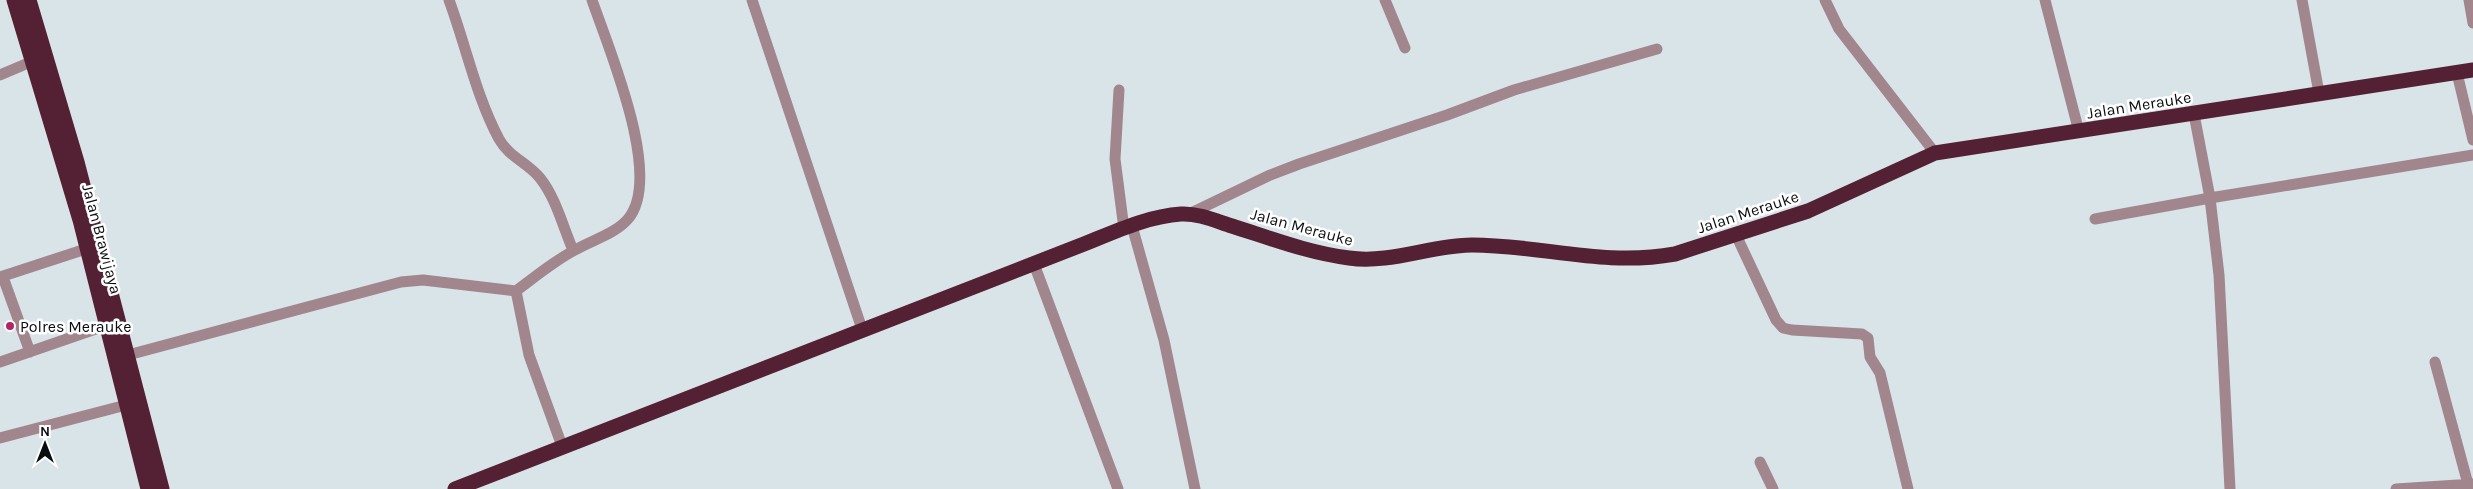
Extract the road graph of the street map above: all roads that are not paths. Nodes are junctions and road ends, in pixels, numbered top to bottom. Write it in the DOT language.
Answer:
graph roads {
  1 [pos="14,0"];
  2 [pos="29,0"];
  3 [pos="449,0"];
  4 [pos="592,0"];
  5 [pos="752,0"];
  6 [pos="1385,0"];
  7 [pos="1825,0"];
  8 [pos="2045,0"];
  9 [pos="2302,0"];
  10 [pos="2469,0"];
  11 [pos="2473,23"];
  12 [pos="1406,48"];
  13 [pos="1657,49"];
  14 [pos="33,61"];
  15 [pos="2473,70"];
  16 [pos="2458,73"];
  17 [pos="0,75"];
  18 [pos="1119,90"];
  19 [pos="2319,93"];
  20 [pos="2194,114"];
  21 [pos="2079,132"];
  22 [pos="2473,140"];
  23 [pos="1935,154"];
  24 [pos="2473,155"];
  25 [pos="2210,198"];
  26 [pos="1187,215"];
  27 [pos="2095,219"];
  28 [pos="1128,227"];
  29 [pos="1736,235"];
  30 [pos="92,247"];
  31 [pos="573,250"];
  32 [pos="1034,264"];
  33 [pos="1,277"];
  34 [pos="516,291"];
  35 [pos="113,323"];
  36 [pos="862,330"];
  37 [pos="30,352"];
  38 [pos="128,355"];
  39 [pos="0,362"];
  40 [pos="2435,362"];
  41 [pos="126,404"];
  42 [pos="0,438"];
  43 [pos="562,446"];
  44 [pos="1760,462"];
  45 [pos="150,470"];
  46 [pos="2470,484"];
  47 [pos="150,488"];
  48 [pos="455,489"];
  49 [pos="1118,489"];
  50 [pos="1195,489"];
  51 [pos="1773,489"];
  52 [pos="1908,489"];
  53 [pos="2230,489"];
  54 [pos="2396,489"];
  1 -- 14 [label="highway, Jalan Brawijaya"];
  2 -- 30 [label="highway, Jalan Brawijaya"];
  3 -- 31 [label="street"];
  4 -- 31 [label="street"];
  5 -- 36 [label="street"];
  6 -- 12 [label="street"];
  7 -- 23 [label="street"];
  8 -- 21 [label="street"];
  9 -- 19 [label="street"];
  10 -- 11 [label="street"];
  13 -- 26 [label="street"];
  14 -- 17 [label="street"];
  14 -- 30 [label="highway, Jalan Brawijaya"];
  15 -- 16 [label="highway, Jalan Merauke"];
  16 -- 19 [label="highway, Jalan Merauke"];
  16 -- 22 [label="street"];
  18 -- 28 [label="street"];
  19 -- 20 [label="highway, Jalan Merauke"];
  20 -- 21 [label="highway, Jalan Merauke"];
  20 -- 25 [label="street"];
  21 -- 23 [label="highway, Jalan Merauke"];
  23 -- 29 [label="highway, Jalan Merauke"];
  24 -- 25 [label="street"];
  25 -- 27 [label="street"];
  25 -- 53 [label="street"];
  26 -- 28 [label="highway, Jalan Merauke"];
  26 -- 29 [label="highway, Jalan Merauke"];
  28 -- 32 [label="highway, Jalan Merauke"];
  28 -- 50 [label="street"];
  29 -- 52 [label="street"];
  30 -- 33 [label="street"];
  30 -- 35 [label="highway, Jalan Brawijaya"];
  31 -- 34 [label="street"];
  32 -- 36 [label="highway, Jalan Merauke"];
  32 -- 49 [label="street"];
  33 -- 37 [label="street"];
  34 -- 38 [label="street"];
  34 -- 43 [label="street"];
  35 -- 37 [label="street"];
  35 -- 38 [label="highway, Jalan Brawijaya"];
  35 -- 41 [label="highway, Jalan Brawijaya"];
  36 -- 43 [label="highway, Jalan Merauke"];
  37 -- 39 [label="street"];
  38 -- 45 [label="highway, Jalan Brawijaya"];
  40 -- 46 [label="street"];
  41 -- 42 [label="street"];
  41 -- 45 [label="highway, Jalan Brawijaya"];
  43 -- 48 [label="highway, Jalan Merauke"];
  44 -- 51 [label="street"];
  45 -- 47 [label="highway, Jalan Brawijaya"];
  46 -- 54 [label="street"];
}
